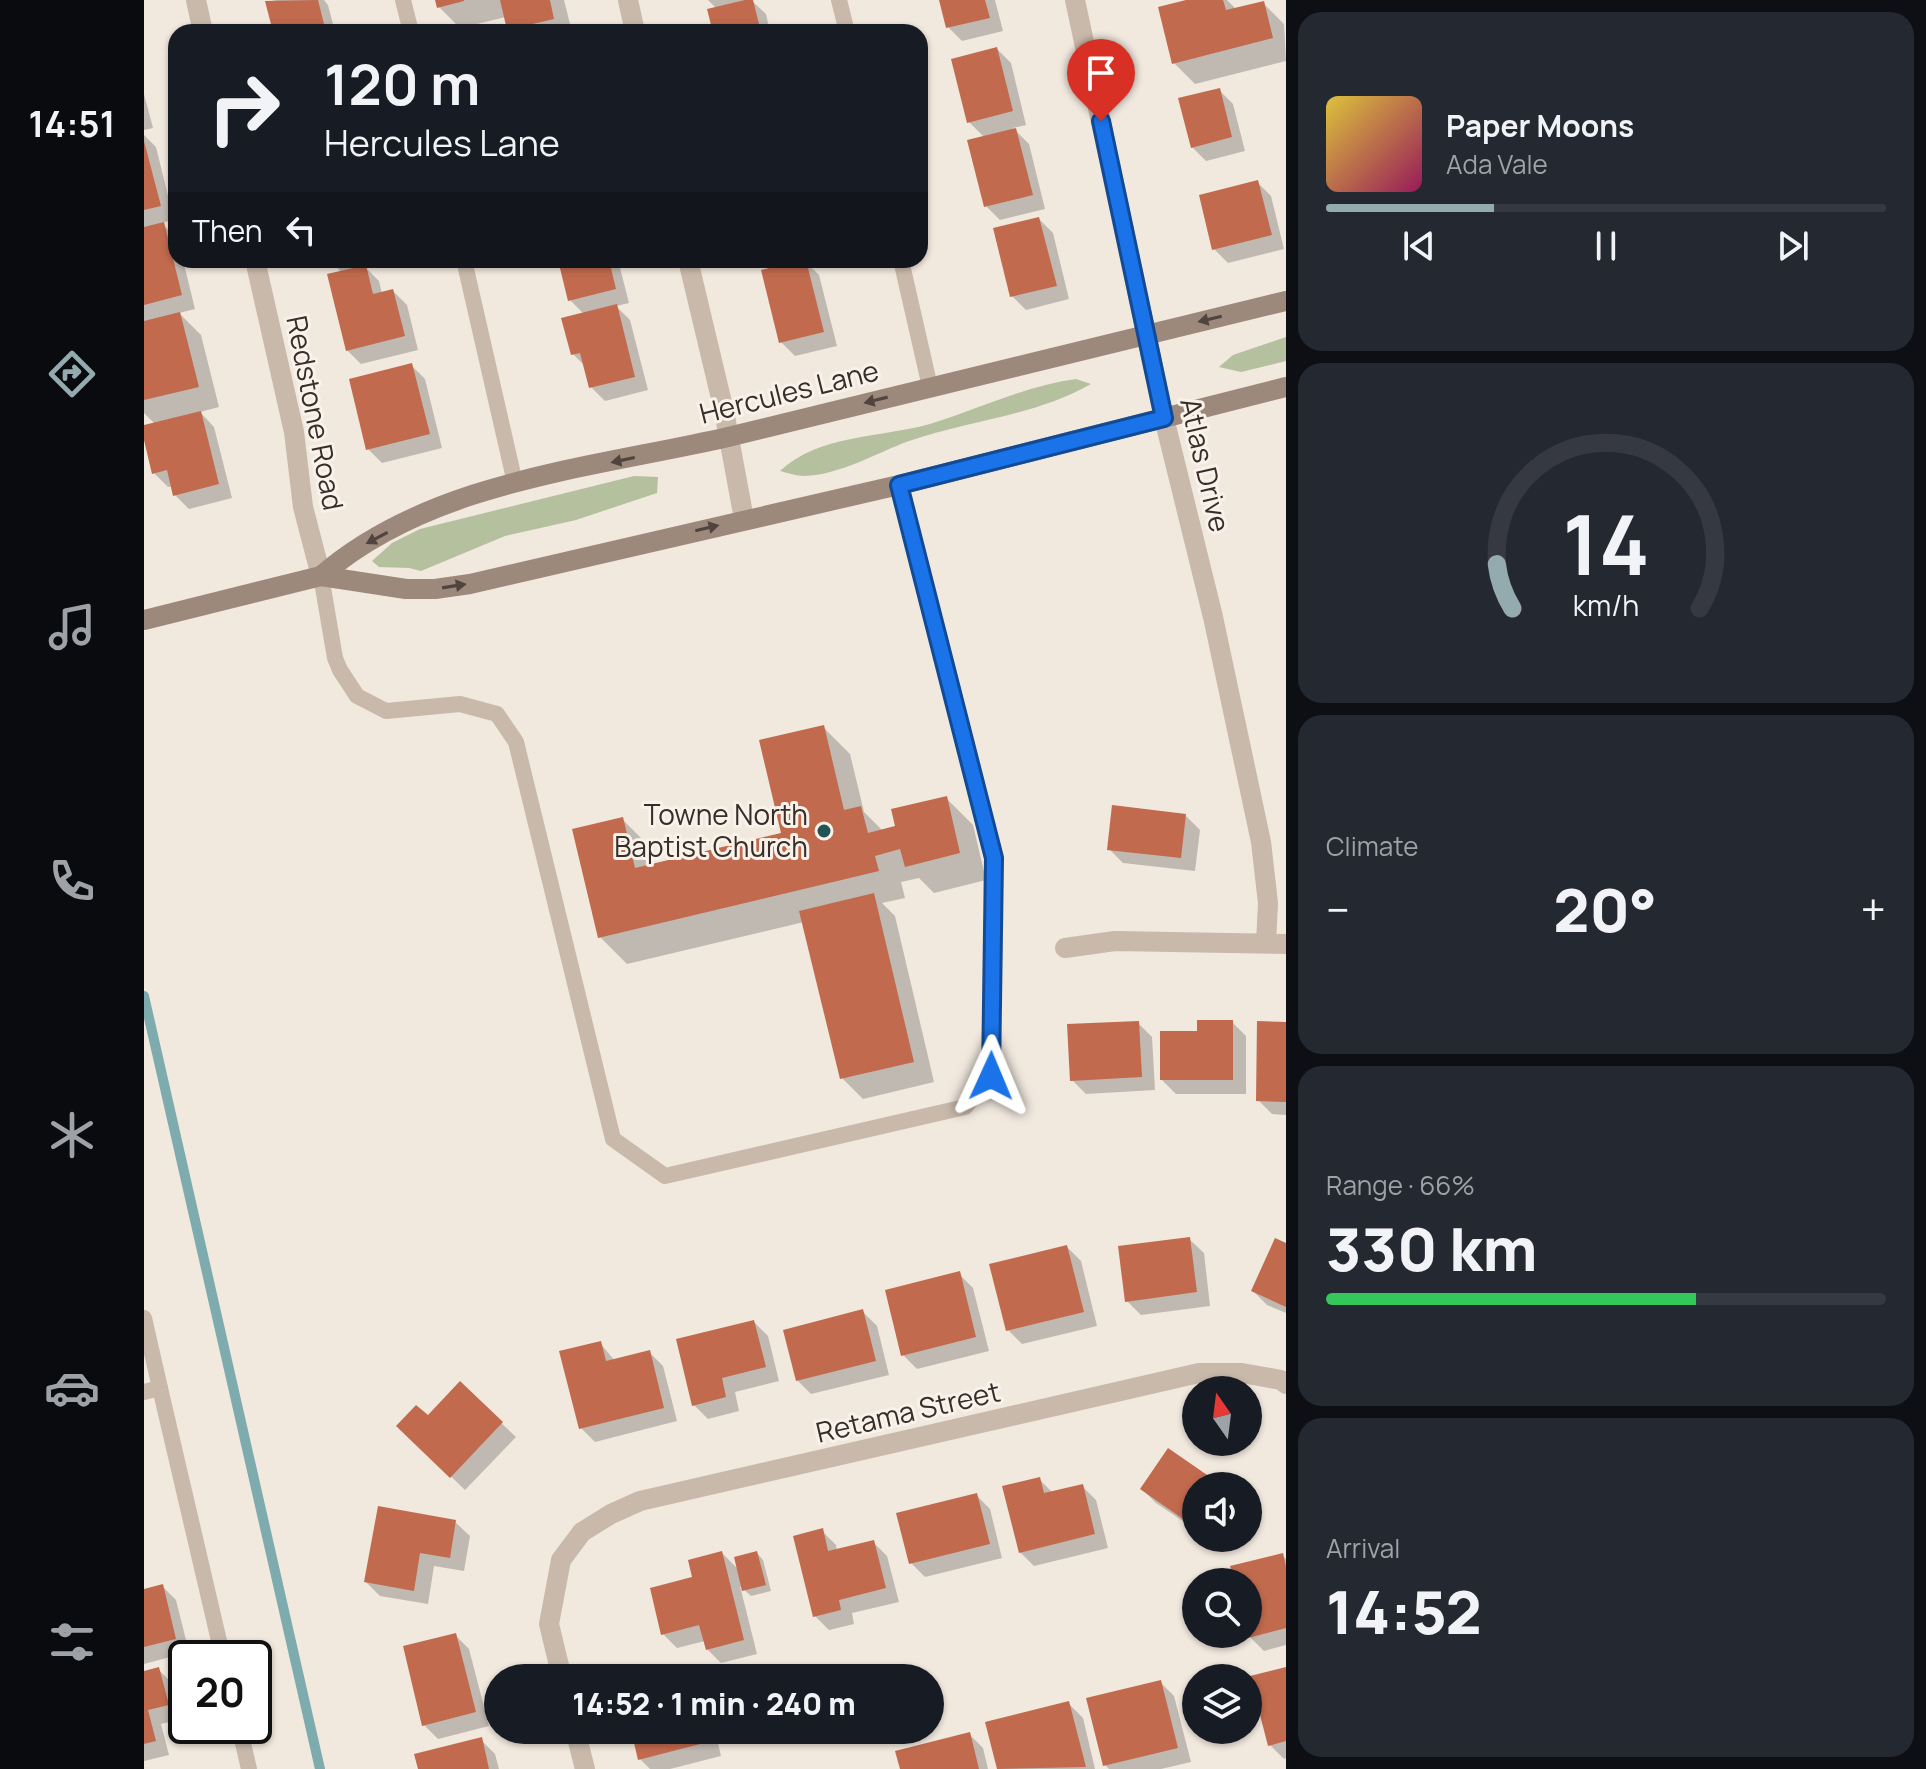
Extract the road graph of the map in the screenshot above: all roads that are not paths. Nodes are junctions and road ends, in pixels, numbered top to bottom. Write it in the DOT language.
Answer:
graph roads {
  1 [pos="196,0"];
  2 [pos="403,0"];
  3 [pos="628,0"];
  4 [pos="839,0"];
  5 [pos="1075,0"];
  6 [pos="201,24"];
  7 [pos="409,24"];
  8 [pos="633,24"];
  9 [pos="845,24"];
  10 [pos="257,268"];
  11 [pos="466,268"];
  12 [pos="690,268"];
  13 [pos="903,268"];
  14 [pos="1286,301"];
  15 [pos="1147,333"];
  16 [pos="930,387"];
  17 [pos="1286,387"];
  18 [pos="1164,418"];
  19 [pos="727,437"];
  20 [pos="515,483"];
  21 [pos="899,485"];
  22 [pos="744,519"];
  23 [pos="321,576"];
  24 [pos="144,620"];
  25 [pos="1276,944"];
  26 [pos="1065,948"];
  27 [pos="144,1318"];
  28 [pos="1286,1384"];
  29 [pos="152,1390"];
  30 [pos="218,1640"];
  31 [pos="559,1664"];
  32 [pos="243,1744"];
  33 [pos="579,1744"];
  34 [pos="249,1769"];
  35 [pos="585,1769"];
  1 -- 6 [label="street"];
  2 -- 7 [label="lane"];
  3 -- 8 [label="street"];
  4 -- 9 [label="lane"];
  5 -- 15 [label="street, Atlas Drive"];
  10 -- 23 [label="street, Redstone Road"];
  11 -- 20 [label="lane"];
  12 -- 19 [label="street"];
  13 -- 16 [label="lane"];
  14 -- 15 [label="street, Hercules Lane, one-way"];
  15 -- 16 [label="street, Hercules Lane"];
  15 -- 18 [label="street, Atlas Drive"];
  16 -- 19 [label="street, Hercules Lane, one-way"];
  17 -- 18 [label="street, Hercules Lane"];
  18 -- 21 [label="street, Hercules Lane"];
  18 -- 25 [label="street, Atlas Drive"];
  19 -- 20 [label="street, Hercules Lane, one-way"];
  19 -- 22 [label="street"];
  20 -- 23 [label="street, Hercules Lane, one-way"];
  21 -- 22 [label="street, Hercules Lane"];
  21 -- 23 [label="lane"];
  23 -- 22 [label="street, Hercules Lane, one-way"];
  23 -- 24 [label="street, Hercules Lane"];
  25 -- 26 [label="street"];
  27 -- 29 [label="lane"];
  28 -- 31 [label="street, Retama Street"];
  29 -- 30 [label="lane"];
  32 -- 34 [label="lane"];
  33 -- 35 [label="street"];
}
